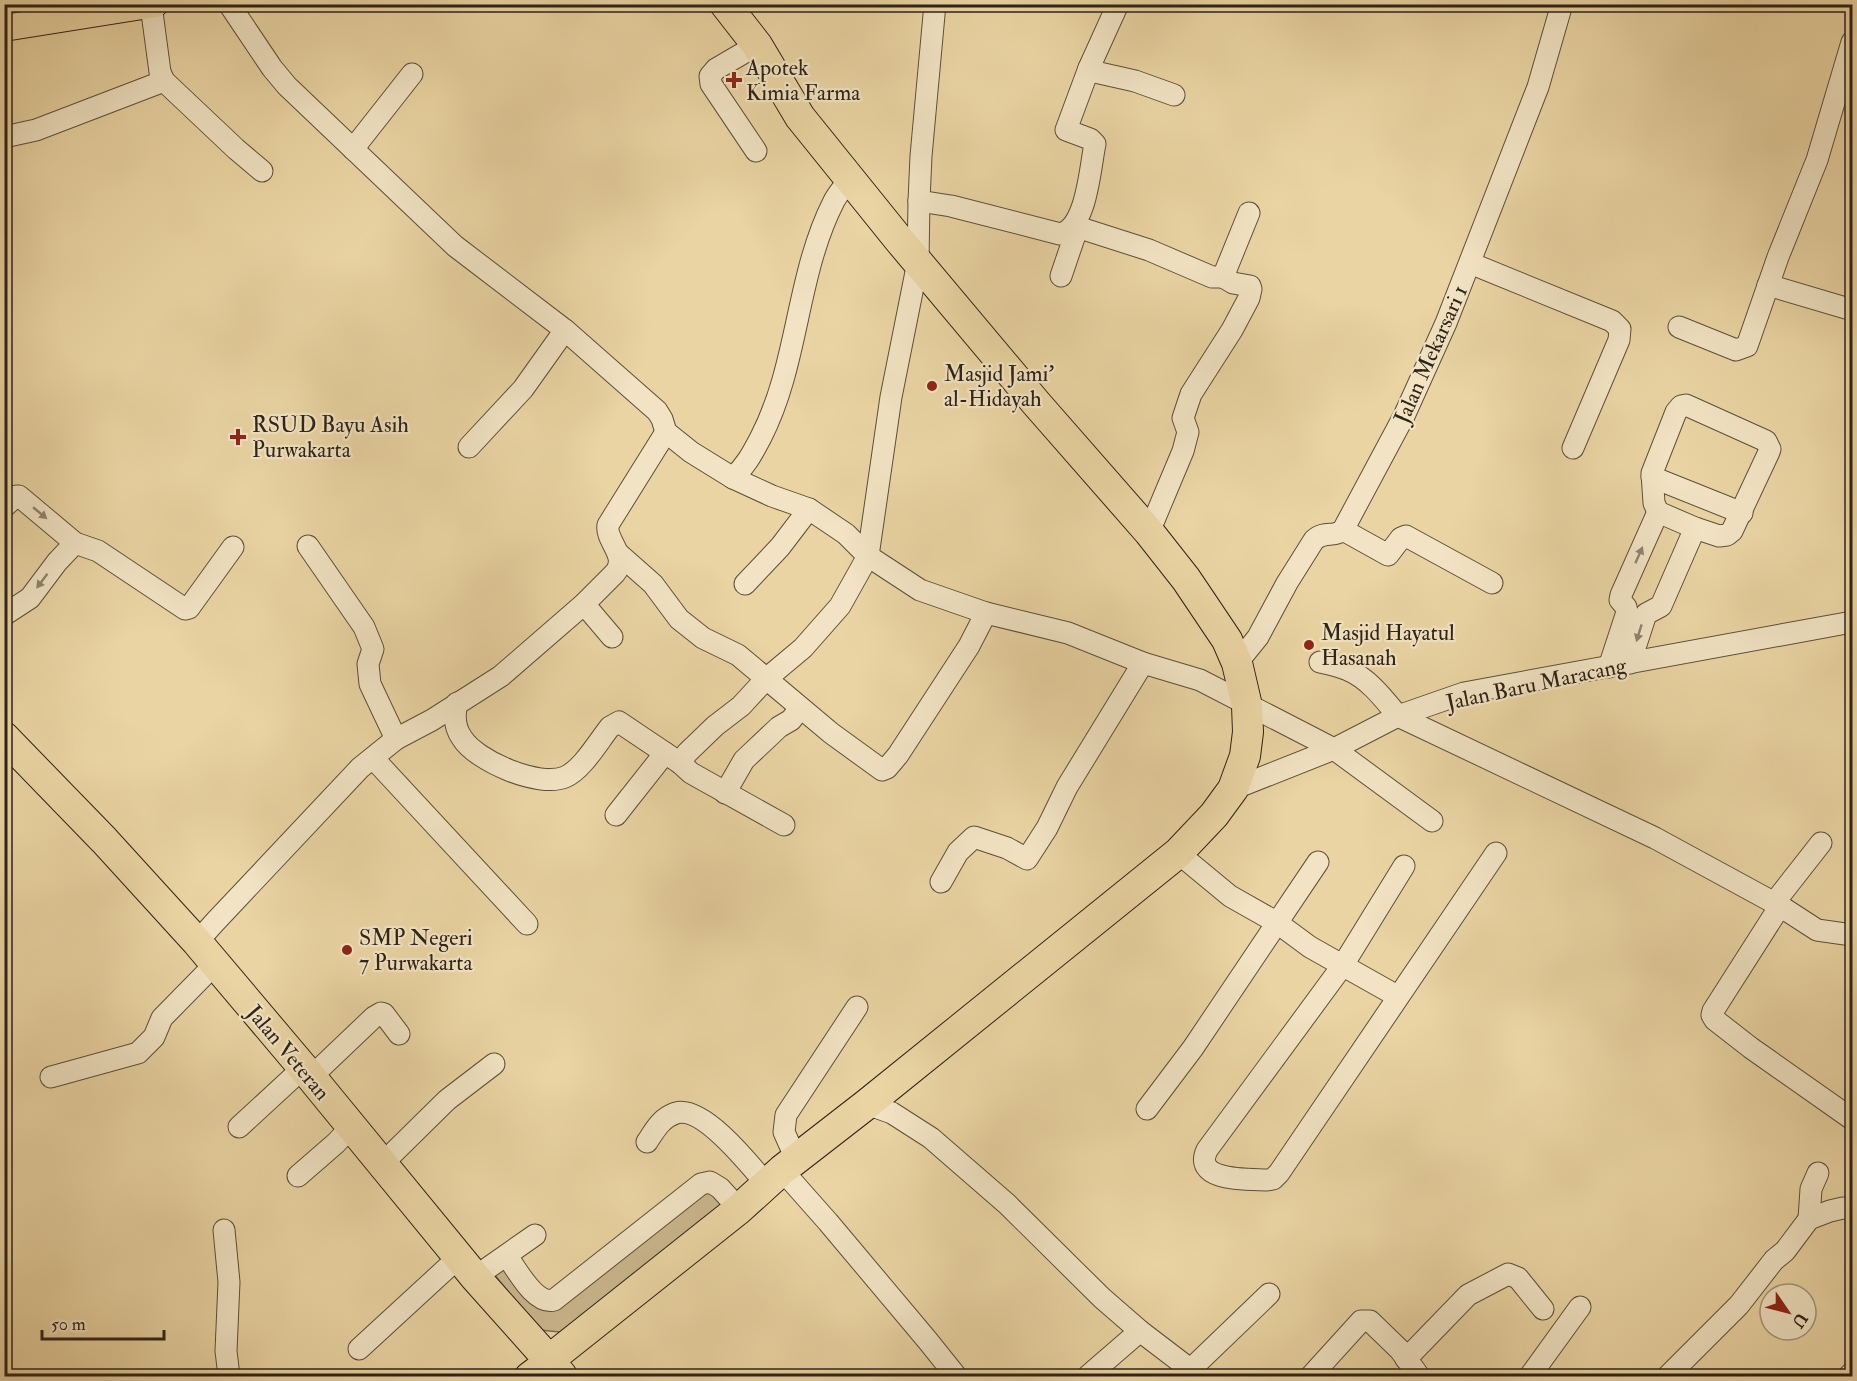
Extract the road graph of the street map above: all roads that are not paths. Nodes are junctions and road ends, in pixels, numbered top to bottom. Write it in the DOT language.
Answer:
graph roads {
  1 [pos="229,4"];
  2 [pos="725,4"];
  3 [pos="935,4"];
  4 [pos="1118,4"];
  5 [pos="1562,4"];
  6 [pos="153,5"];
  7 [pos="4,28"];
  8 [pos="1852,42"];
  9 [pos="757,45"];
  10 [pos="1089,68"];
  11 [pos="412,74"];
  12 [pos="164,81"];
  13 [pos="1174,95"];
  14 [pos="4,137"];
  15 [pos="353,149"];
  16 [pos="756,151"];
  17 [pos="262,171"];
  18 [pos="850,179"];
  19 [pos="919,201"];
  20 [pos="1249,213"];
  21 [pos="1076,226"];
  22 [pos="918,262"];
  23 [pos="1470,263"];
  24 [pos="1061,276"];
  25 [pos="1223,277"];
  26 [pos="1768,285"];
  27 [pos="1849,309"];
  28 [pos="1679,327"];
  29 [pos="565,330"];
  30 [pos="666,432"];
  31 [pos="469,447"];
  32 [pos="1573,448"];
  33 [pos="1652,477"];
  34 [pos="734,478"];
  35 [pos="4,507"];
  36 [pos="809,509"];
  37 [pos="1658,512"];
  38 [pos="1742,513"];
  39 [pos="1695,528"];
  40 [pos="1343,530"];
  41 [pos="1149,532"];
  42 [pos="75,543"];
  43 [pos="308,546"];
  44 [pos="233,547"];
  45 [pos="619,554"];
  46 [pos="868,556"];
  47 [pos="1492,583"];
  48 [pos="746,584"];
  49 [pos="1621,595"];
  50 [pos="584,604"];
  51 [pos="1655,609"];
  52 [pos="986,613"];
  53 [pos="4,615"];
  54 [pos="1852,622"];
  55 [pos="612,638"];
  56 [pos="1320,662"];
  57 [pos="1143,663"];
  58 [pos="1237,663"];
  59 [pos="1620,665"];
  60 [pos="766,679"];
  61 [pos="457,703"];
  62 [pos="1247,706"];
  63 [pos="800,708"];
  64 [pos="1398,716"];
  65 [pos="396,739"];
  66 [pos="8,747"];
  67 [pos="1334,748"];
  68 [pos="373,758"];
  69 [pos="672,758"];
  70 [pos="1233,789"];
  71 [pos="725,793"];
  72 [pos="616,815"];
  73 [pos="1432,820"];
  74 [pos="784,825"];
  75 [pos="1821,843"];
  76 [pos="1178,853"];
  77 [pos="1496,853"];
  78 [pos="1318,862"];
  79 [pos="1404,866"];
  80 [pos="941,882"];
  81 [pos="1777,904"];
  82 [pos="1276,922"];
  83 [pos="526,924"];
  84 [pos="1852,935"];
  85 [pos="206,953"];
  86 [pos="1343,966"];
  87 [pos="1397,996"];
  88 [pos="857,1007"];
  89 [pos="399,1034"];
  90 [pos="494,1064"];
  91 [pos="307,1072"];
  92 [pos="51,1077"];
  93 [pos="867,1104"];
  94 [pos="1147,1109"];
  95 [pos="1852,1119"];
  96 [pos="239,1127"];
  97 [pos="351,1127"];
  98 [pos="646,1142"];
  99 [pos="382,1164"];
  100 [pos="782,1172"];
  101 [pos="1818,1173"];
  102 [pos="298,1176"];
  103 [pos="739,1209"];
  104 [pos="1852,1209"];
  105 [pos="1809,1219"];
  106 [pos="224,1230"];
  107 [pos="535,1235"];
  108 [pos="507,1256"];
  109 [pos="467,1267"];
  110 [pos="1269,1294"];
  111 [pos="1580,1307"];
  112 [pos="1543,1309"];
  113 [pos="1140,1331"];
  114 [pos="359,1349"];
  115 [pos="1406,1359"];
  116 [pos="547,1371"];
  117 [pos="1195,1373"];
  118 [pos="1852,1373"];
  119 [pos="229,1377"];
  120 [pos="956,1377"];
  121 [pos="1088,1377"];
  122 [pos="1311,1377"];
  123 [pos="1419,1377"];
  124 [pos="1530,1377"];
  125 [pos="1668,1377"];
  126 [pos="1849,1377"];
  1 -- 15 [label="street"];
  2 -- 9 [label="highway"];
  3 -- 19 [label="street"];
  4 -- 10 [label="street"];
  5 -- 23 [label="street, Jalan Mekarsari 1"];
  6 -- 7 [label="main road"];
  6 -- 12 [label="street"];
  8 -- 26 [label="street"];
  9 -- 16 [label="street"];
  9 -- 18 [label="highway"];
  10 -- 13 [label="street"];
  10 -- 21 [label="street"];
  11 -- 15 [label="street"];
  12 -- 14 [label="street"];
  12 -- 17 [label="street"];
  15 -- 29 [label="street"];
  18 -- 22 [label="highway"];
  18 -- 34 [label="street"];
  19 -- 21 [label="street"];
  19 -- 22 [label="street"];
  20 -- 25 [label="street"];
  21 -- 24 [label="street"];
  21 -- 25 [label="street"];
  22 -- 41 [label="highway"];
  22 -- 46 [label="street"];
  23 -- 32 [label="street"];
  23 -- 40 [label="street, Jalan Mekarsari 1"];
  25 -- 41 [label="street"];
  26 -- 27 [label="street"];
  26 -- 28 [label="street"];
  29 -- 30 [label="street"];
  29 -- 31 [label="street"];
  30 -- 34 [label="street"];
  30 -- 45 [label="street"];
  33 -- 37 [label="street"];
  33 -- 38 [label="street"];
  33 -- 38 [label="street"];
  34 -- 36 [label="street"];
  35 -- 42 [label="street, one-way"];
  36 -- 46 [label="street"];
  36 -- 48 [label="street"];
  37 -- 39 [label="street"];
  49 -- 37 [label="street, one-way"];
  38 -- 39 [label="street"];
  39 -- 51 [label="street"];
  40 -- 47 [label="street"];
  40 -- 58 [label="street"];
  41 -- 58 [label="highway"];
  42 -- 44 [label="street"];
  42 -- 53 [label="street, one-way"];
  43 -- 65 [label="street"];
  45 -- 50 [label="street"];
  45 -- 60 [label="street"];
  46 -- 52 [label="street"];
  46 -- 60 [label="street"];
  49 -- 51 [label="street"];
  49 -- 59 [label="street"];
  50 -- 55 [label="street"];
  50 -- 61 [label="street"];
  51 -- 59 [label="street, one-way"];
  52 -- 57 [label="street"];
  52 -- 63 [label="street"];
  54 -- 59 [label="street, Jalan Baru Maracang"];
  56 -- 64 [label="street"];
  57 -- 62 [label="street"];
  57 -- 80 [label="street"];
  58 -- 62 [label="highway"];
  59 -- 64 [label="street, Jalan Baru Maracang"];
  60 -- 63 [label="street"];
  60 -- 69 [label="street"];
  61 -- 65 [label="street"];
  61 -- 69 [label="street"];
  62 -- 67 [label="street"];
  62 -- 70 [label="highway"];
  63 -- 71 [label="street"];
  64 -- 67 [label="street, Jalan Baru Maracang"];
  64 -- 81 [label="street"];
  65 -- 68 [label="street"];
  66 -- 85 [label="highway, Jalan Veteran"];
  67 -- 70 [label="street, Jalan Baru Maracang"];
  67 -- 73 [label="street"];
  68 -- 83 [label="street"];
  68 -- 85 [label="street"];
  69 -- 71 [label="street"];
  69 -- 72 [label="street"];
  70 -- 76 [label="highway"];
  71 -- 74 [label="street"];
  75 -- 81 [label="street"];
  76 -- 82 [label="street"];
  76 -- 93 [label="highway"];
  77 -- 87 [label="street"];
  78 -- 82 [label="street"];
  79 -- 86 [label="street"];
  81 -- 84 [label="street"];
  81 -- 95 [label="street"];
  82 -- 86 [label="street"];
  82 -- 94 [label="street"];
  85 -- 91 [label="highway, Jalan Veteran"];
  85 -- 92 [label="street"];
  86 -- 87 [label="street"];
  86 -- 87 [label="street"];
  88 -- 100 [label="street"];
  89 -- 91 [label="street"];
  90 -- 99 [label="street"];
  91 -- 96 [label="street"];
  91 -- 97 [label="highway, Jalan Veteran"];
  93 -- 100 [label="highway"];
  93 -- 113 [label="street"];
  97 -- 99 [label="highway, Jalan Veteran"];
  97 -- 102 [label="street"];
  98 -- 100 [label="street"];
  99 -- 109 [label="highway, Jalan Veteran"];
  100 -- 103 [label="highway"];
  100 -- 120 [label="street"];
  101 -- 105 [label="street"];
  103 -- 108 [label="street"];
  103 -- 116 [label="highway"];
  104 -- 105 [label="street"];
  105 -- 125 [label="street"];
  106 -- 119 [label="street"];
  107 -- 108 [label="street"];
  108 -- 109 [label="street"];
  109 -- 114 [label="street"];
  109 -- 116 [label="highway, Jalan Veteran"];
  110 -- 117 [label="street"];
  111 -- 124 [label="street"];
  112 -- 115 [label="street"];
  113 -- 117 [label="street"];
  113 -- 121 [label="street"];
  115 -- 122 [label="street"];
  115 -- 123 [label="street"];
  118 -- 126 [label="street"];
}
